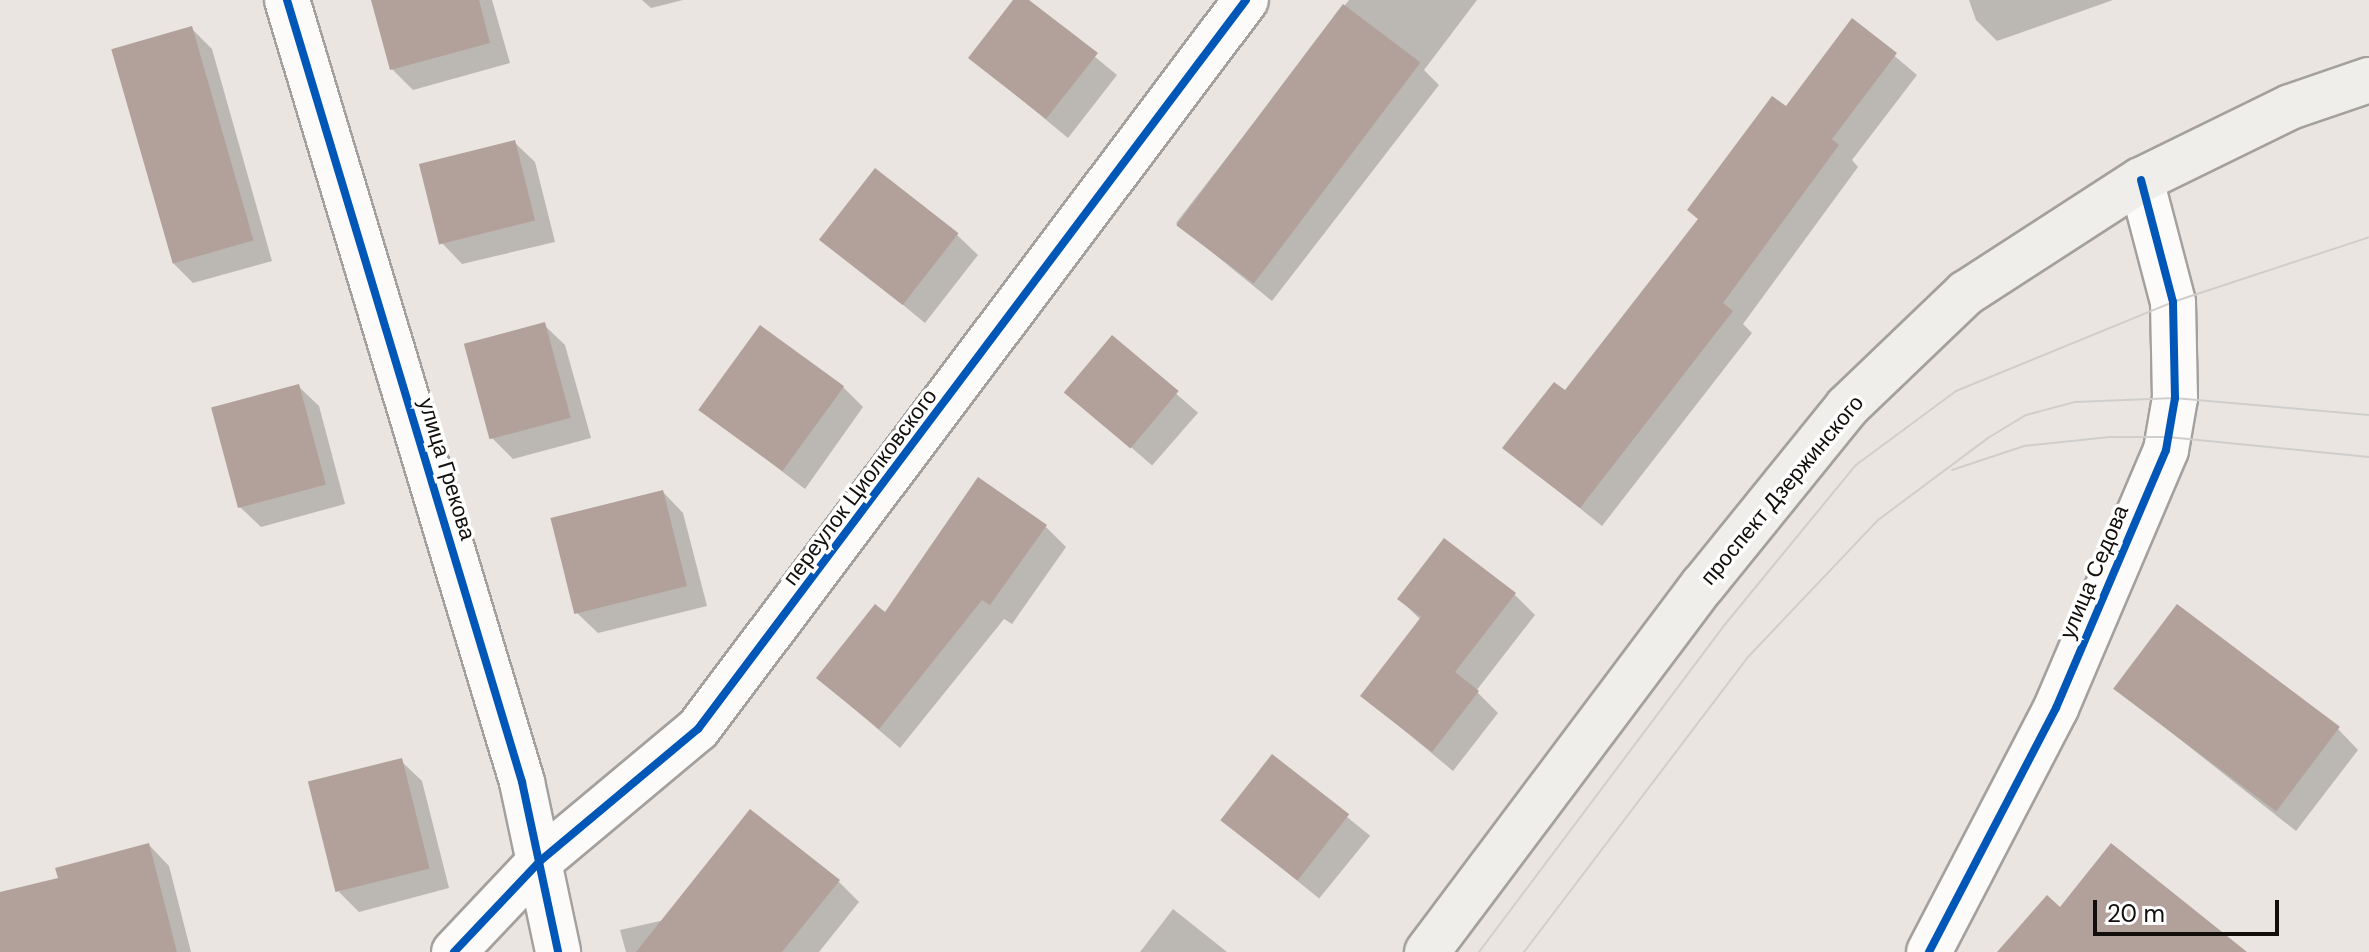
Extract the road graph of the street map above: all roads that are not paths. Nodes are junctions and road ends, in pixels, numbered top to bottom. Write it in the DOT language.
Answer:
graph roads {
  1 [pos="287,0"];
  2 [pos="1246,0"];
  3 [pos="2369,80"];
  4 [pos="2141,180"];
  5 [pos="540,861"];
  6 [pos="454,952"];
  7 [pos="558,952"];
  8 [pos="1427,952"];
  9 [pos="1929,952"];
  1 -- 5 [label="street, улица Грекова"];
  2 -- 5 [label="street, переулок Циолковского"];
  3 -- 4 [label="main road, проспект Дзержинского"];
  4 -- 8 [label="main road, проспект Дзержинского"];
  4 -- 9 [label="street, улица Седова"];
  5 -- 6 [label="street, переулок Циолковского"];
  5 -- 7 [label="street, улица Грекова"];
}
